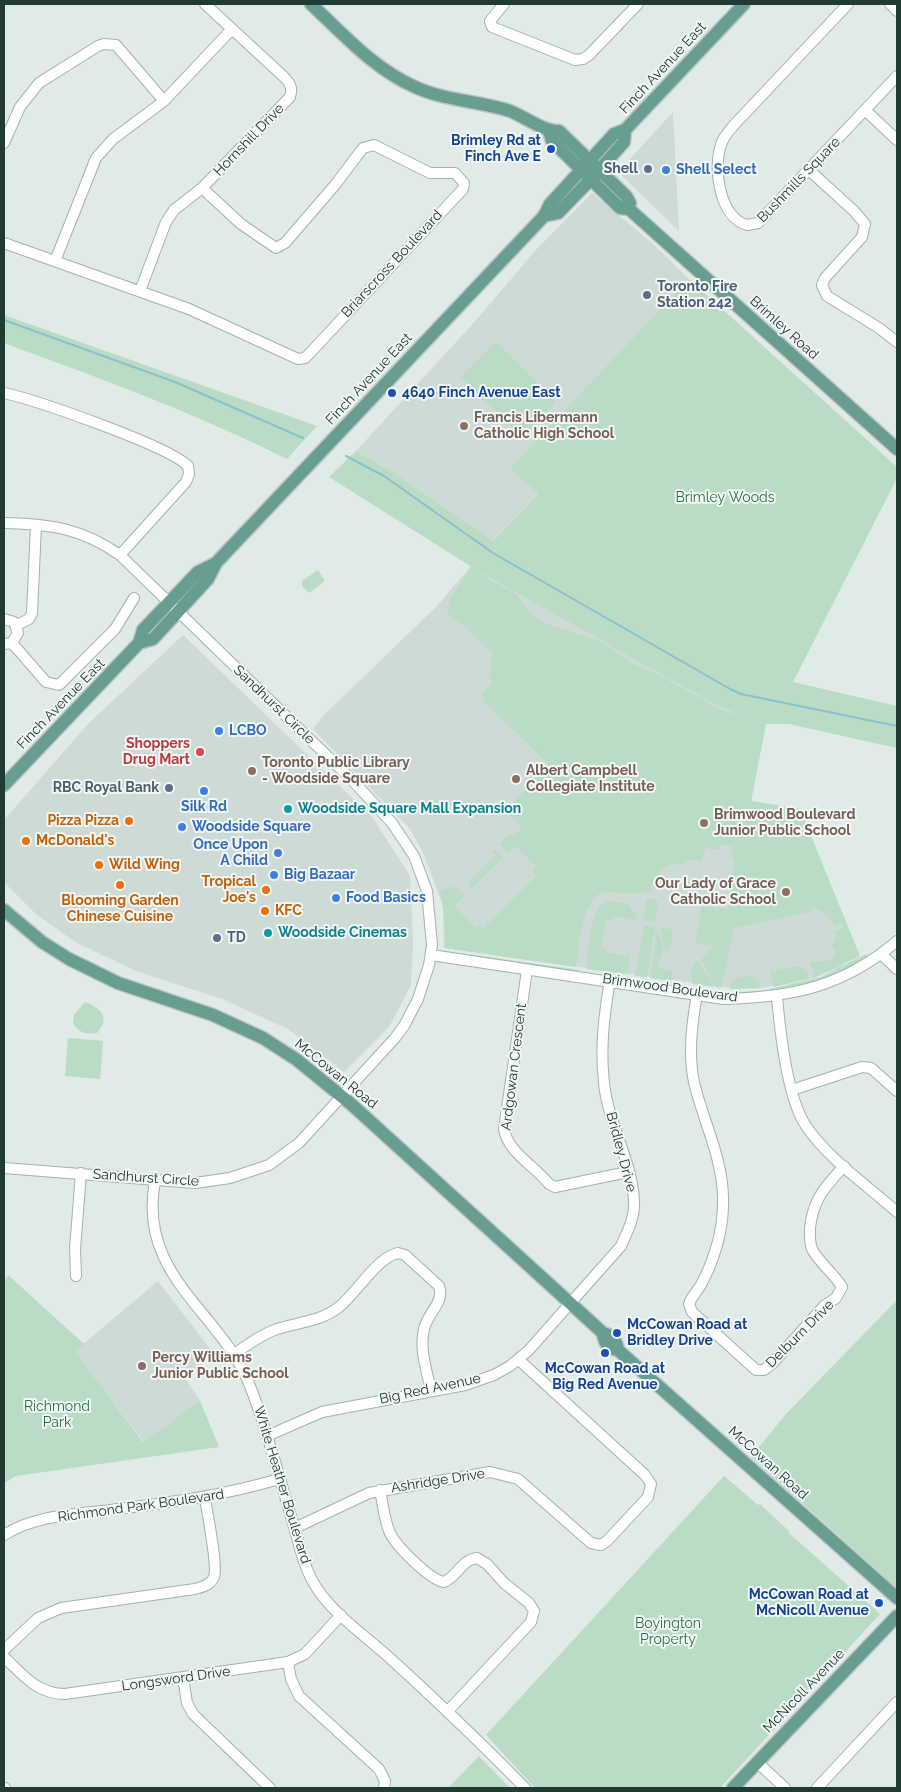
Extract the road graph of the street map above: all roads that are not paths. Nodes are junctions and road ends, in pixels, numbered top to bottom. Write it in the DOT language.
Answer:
graph roads {
  1 [pos="205,4"];
  2 [pos="311,4"];
  3 [pos="504,4"];
  4 [pos="638,4"];
  5 [pos="744,4"];
  6 [pos="848,4"];
  7 [pos="890,4"];
  8 [pos="897,10"];
  9 [pos="232,29"];
  10 [pos="897,76"];
  11 [pos="164,101"];
  12 [pos="866,110"];
  13 [pos="625,130"];
  14 [pos="897,140"];
  15 [pos="4,143"];
  16 [pos="586,164"];
  17 [pos="600,169"];
  18 [pos="809,170"];
  19 [pos="591,179"];
  20 [pos="202,188"];
  21 [pos="629,209"];
  22 [pos="544,216"];
  23 [pos="4,243"];
  24 [pos="55,261"];
  25 [pos="140,291"];
  26 [pos="897,342"];
  27 [pos="4,392"];
  28 [pos="897,449"];
  29 [pos="4,523"];
  30 [pos="36,524"];
  31 [pos="120,555"];
  32 [pos="134,598"];
  33 [pos="174,607"];
  34 [pos="4,619"];
  35 [pos="17,625"];
  36 [pos="8,644"];
  37 [pos="4,785"];
  38 [pos="4,910"];
  39 [pos="897,941"];
  40 [pos="881,954"];
  41 [pos="430,955"];
  42 [pos="897,969"];
  43 [pos="527,970"];
  44 [pos="610,980"];
  45 [pos="697,994"];
  46 [pos="777,996"];
  47 [pos="792,1090"];
  48 [pos="897,1091"];
  49 [pos="342,1096"];
  50 [pos="844,1166"];
  51 [pos="4,1168"];
  52 [pos="628,1172"];
  53 [pos="81,1173"];
  54 [pos="155,1181"];
  55 [pos="897,1212"];
  56 [pos="76,1276"];
  57 [pos="571,1304"];
  58 [pos="233,1355"];
  59 [pos="519,1360"];
  60 [pos="431,1391"];
  61 [pos="267,1436"];
  62 [pos="279,1479"];
  63 [pos="380,1490"];
  64 [pos="205,1498"];
  65 [pos="295,1528"];
  66 [pos="4,1534"];
  67 [pos="897,1598"];
  68 [pos="341,1615"];
  69 [pos="897,1616"];
  70 [pos="4,1650"];
  71 [pos="4,1657"];
  72 [pos="288,1662"];
  73 [pos="182,1678"];
  74 [pos="897,1702"];
  75 [pos="448,1711"];
  76 [pos="757,1762"];
  77 [pos="270,1788"];
  78 [pos="384,1788"];
  79 [pos="525,1788"];
  80 [pos="732,1788"];
  81 [pos="785,1788"];
  82 [pos="818,1788"];
  1 -- 9 [label="street, Hornshill Drive"];
  2 -- 16 [label="main road, Brimley Road"];
  3 -- 4 [label="street"];
  5 -- 13 [label="main road, Finch Avenue East"];
  6 -- 18 [label="street, Bushmills Square"];
  7 -- 8 [label="street"];
  9 -- 11 [label="street"];
  9 -- 20 [label="street, Hornshill Drive"];
  10 -- 12 [label="street, Bushmills Square"];
  11 -- 15 [label="street"];
  11 -- 24 [label="street"];
  12 -- 14 [label="street"];
  12 -- 18 [label="street, Bushmills Square"];
  13 -- 16 [label="main road, Finch Avenue East"];
  13 -- 17 [label="main road, Finch Avenue East"];
  16 -- 17 [label="main road, Brimley Road"];
  16 -- 19 [label="main road, Brimley Road"];
  16 -- 22 [label="main road, Finch Avenue East"];
  17 -- 19 [label="main road, Finch Avenue East"];
  17 -- 21 [label="main road, Brimley Road"];
  18 -- 26 [label="street"];
  19 -- 21 [label="main road, Brimley Road"];
  19 -- 22 [label="main road, Finch Avenue East"];
  20 -- 25 [label="street, Hornshill Drive"];
  20 -- 25 [label="street, Briarscross Boulevard"];
  21 -- 28 [label="main road, Brimley Road"];
  22 -- 33 [label="main road, Finch Avenue East"];
  23 -- 24 [label="street, Briarscross Boulevard"];
  24 -- 25 [label="street, Briarscross Boulevard"];
  27 -- 31 [label="street"];
  29 -- 30 [label="street, Sandhurst Circle"];
  30 -- 31 [label="street, Sandhurst Circle"];
  30 -- 35 [label="street"];
  31 -- 33 [label="street, Sandhurst Circle"];
  32 -- 36 [label="street"];
  33 -- 37 [label="main road, Finch Avenue East"];
  33 -- 41 [label="street, Sandhurst Circle"];
  34 -- 35 [label="street"];
  35 -- 36 [label="street"];
  38 -- 49 [label="main road, McCowan Road"];
  39 -- 40 [label="street, Brimwood Boulevard"];
  40 -- 42 [label="street"];
  40 -- 46 [label="street, Brimwood Boulevard"];
  41 -- 43 [label="street, Brimwood Boulevard"];
  41 -- 49 [label="street, Sandhurst Circle"];
  43 -- 44 [label="street, Brimwood Boulevard"];
  43 -- 52 [label="street, Ardgowan Crescent"];
  44 -- 45 [label="street, Brimwood Boulevard"];
  44 -- 52 [label="street, Bridley Drive"];
  45 -- 46 [label="street, Brimwood Boulevard"];
  45 -- 50 [label="street, Delburn Drive"];
  46 -- 47 [label="street"];
  47 -- 48 [label="street"];
  47 -- 50 [label="street"];
  49 -- 54 [label="street, Sandhurst Circle"];
  49 -- 57 [label="main road, McCowan Road"];
  50 -- 55 [label="street"];
  51 -- 53 [label="street, Sandhurst Circle"];
  52 -- 57 [label="street, Bridley Drive"];
  53 -- 54 [label="street, Sandhurst Circle"];
  53 -- 56 [label="street"];
  54 -- 58 [label="street, White Heather Boulevard"];
  57 -- 59 [label="street, Big Red Avenue"];
  57 -- 67 [label="main road, McCowan Road"];
  58 -- 60 [label="street"];
  58 -- 61 [label="street, White Heather Boulevard"];
  59 -- 60 [label="street, Big Red Avenue"];
  59 -- 63 [label="street, Ashridge Drive"];
  60 -- 61 [label="street, Big Red Avenue"];
  61 -- 62 [label="street, White Heather Boulevard"];
  62 -- 64 [label="street, Richmond Park Boulevard"];
  62 -- 65 [label="street, White Heather Boulevard"];
  63 -- 65 [label="street, Ashridge Drive"];
  63 -- 75 [label="street"];
  64 -- 66 [label="street, Richmond Park Boulevard"];
  64 -- 70 [label="street"];
  65 -- 68 [label="street, White Heather Boulevard"];
  68 -- 72 [label="street, Longsword Drive"];
  68 -- 75 [label="street, White Heather Boulevard"];
  69 -- 76 [label="main road, McNicoll Avenue"];
  71 -- 73 [label="street, Longsword Drive"];
  72 -- 73 [label="street, Longsword Drive"];
  72 -- 78 [label="street"];
  73 -- 77 [label="street"];
  74 -- 82 [label="street"];
  75 -- 79 [label="street, White Heather Boulevard"];
  76 -- 80 [label="main road, McNicoll Avenue"];
  76 -- 81 [label="street"];
}
